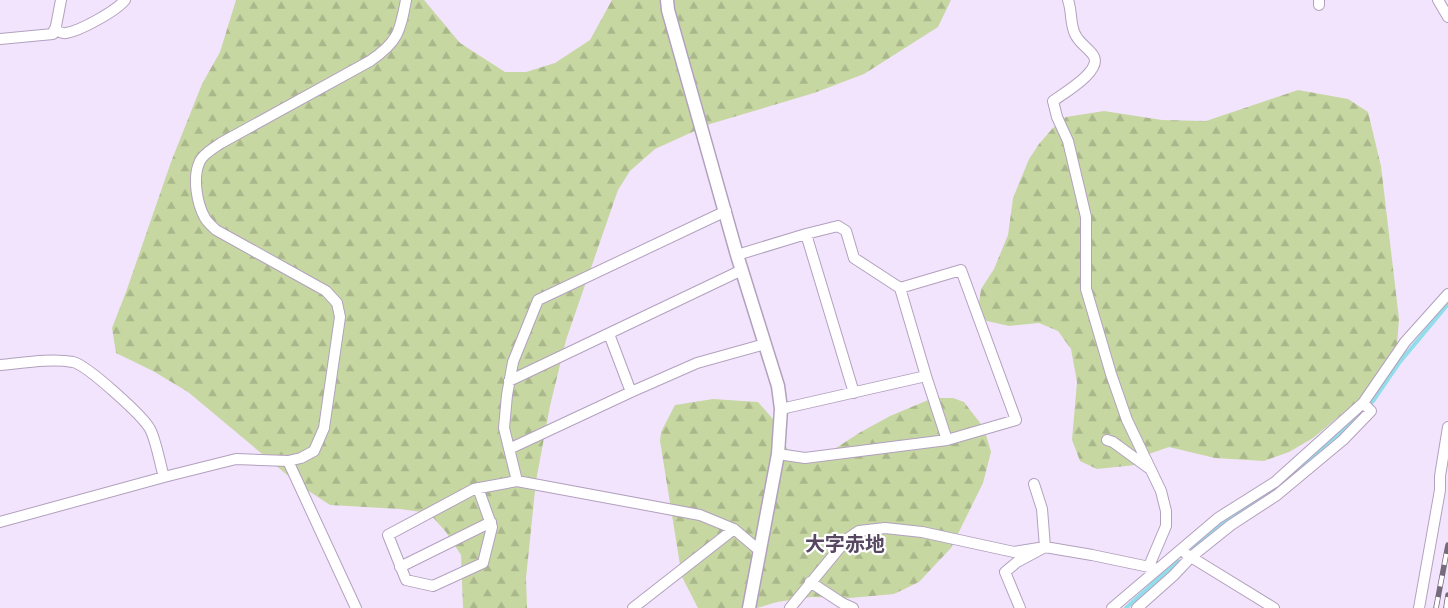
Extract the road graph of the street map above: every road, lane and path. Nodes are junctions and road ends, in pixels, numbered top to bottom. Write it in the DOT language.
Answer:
graph roads {
  1 [pos="61,0"];
  2 [pos="125,0"];
  3 [pos="406,0"];
  4 [pos="667,0"];
  5 [pos="1068,0"];
  6 [pos="1438,0"];
  7 [pos="1448,16"];
  8 [pos="54,30"];
  9 [pos="0,39"];
  10 [pos="726,211"];
  11 [pos="806,234"];
  12 [pos="737,255"];
  13 [pos="742,270"];
  14 [pos="900,288"];
  15 [pos="1448,294"];
  16 [pos="610,334"];
  17 [pos="765,344"];
  18 [pos="0,365"];
  19 [pos="926,376"];
  20 [pos="509,381"];
  21 [pos="631,392"];
  22 [pos="854,393"];
  23 [pos="1366,406"];
  24 [pos="781,409"];
  25 [pos="1448,427"];
  26 [pos="947,440"];
  27 [pos="1107,440"];
  28 [pos="509,449"];
  29 [pos="778,454"];
  30 [pos="288,461"];
  31 [pos="1150,469"];
  32 [pos="164,477"];
  33 [pos="517,481"];
  34 [pos="1034,484"];
  35 [pos="478,488"];
  36 [pos="0,522"];
  37 [pos="490,522"];
  38 [pos="734,529"];
  39 [pos="1045,547"];
  40 [pos="1181,550"];
  41 [pos="760,551"];
  42 [pos="1191,556"];
  43 [pos="400,567"];
  44 [pos="1153,568"];
  45 [pos="810,582"];
  46 [pos="356,608"];
  47 [pos="633,608"];
  48 [pos="749,608"];
  49 [pos="790,608"];
  50 [pos="853,608"];
  51 [pos="1020,608"];
  52 [pos="1112,608"];
  53 [pos="1137,608"];
  54 [pos="1274,608"];
  55 [pos="1419,608"];
  1 -- 8 [label="street"];
  2 -- 8 [label="street"];
  3 -- 30 [label="street"];
  4 -- 10 [label="street"];
  5 -- 31 [label="street"];
  6 -- 7 [label="street"];
  8 -- 9 [label="street"];
  10 -- 12 [label="street"];
  10 -- 20 [label="street"];
  11 -- 12 [label="street"];
  11 -- 14 [label="street"];
  11 -- 22 [label="street"];
  12 -- 13 [label="street"];
  13 -- 16 [label="street"];
  13 -- 17 [label="street"];
  14 -- 19 [label="street"];
  14 -- 26 [label="street"];
  15 -- 23 [label="street"];
  16 -- 20 [label="street"];
  16 -- 21 [label="street"];
  17 -- 21 [label="street"];
  17 -- 24 [label="street"];
  18 -- 32 [label="street"];
  19 -- 22 [label="street"];
  19 -- 26 [label="street"];
  20 -- 28 [label="street"];
  21 -- 28 [label="street"];
  22 -- 24 [label="street"];
  23 -- 40 [label="street"];
  23 -- 42 [label="street"];
  24 -- 29 [label="street"];
  25 -- 55 [label="street"];
  26 -- 29 [label="street"];
  27 -- 31 [label="street"];
  28 -- 33 [label="street"];
  29 -- 41 [label="street"];
  30 -- 32 [label="street"];
  30 -- 46 [label="street"];
  31 -- 44 [label="street"];
  32 -- 36 [label="street"];
  33 -- 35 [label="street"];
  33 -- 38 [label="street"];
  34 -- 39 [label="street"];
  35 -- 37 [label="street"];
  35 -- 43 [label="street"];
  37 -- 43 [label="street"];
  37 -- 43 [label="street"];
  38 -- 41 [label="street"];
  38 -- 47 [label="street"];
  39 -- 44 [label="street"];
  39 -- 45 [label="street"];
  39 -- 51 [label="street"];
  40 -- 42 [label="street"];
  40 -- 44 [label="street"];
  41 -- 48 [label="street"];
  42 -- 53 [label="street"];
  42 -- 54 [label="street"];
  44 -- 52 [label="street"];
  45 -- 49 [label="street"];
  45 -- 50 [label="street"];
}
